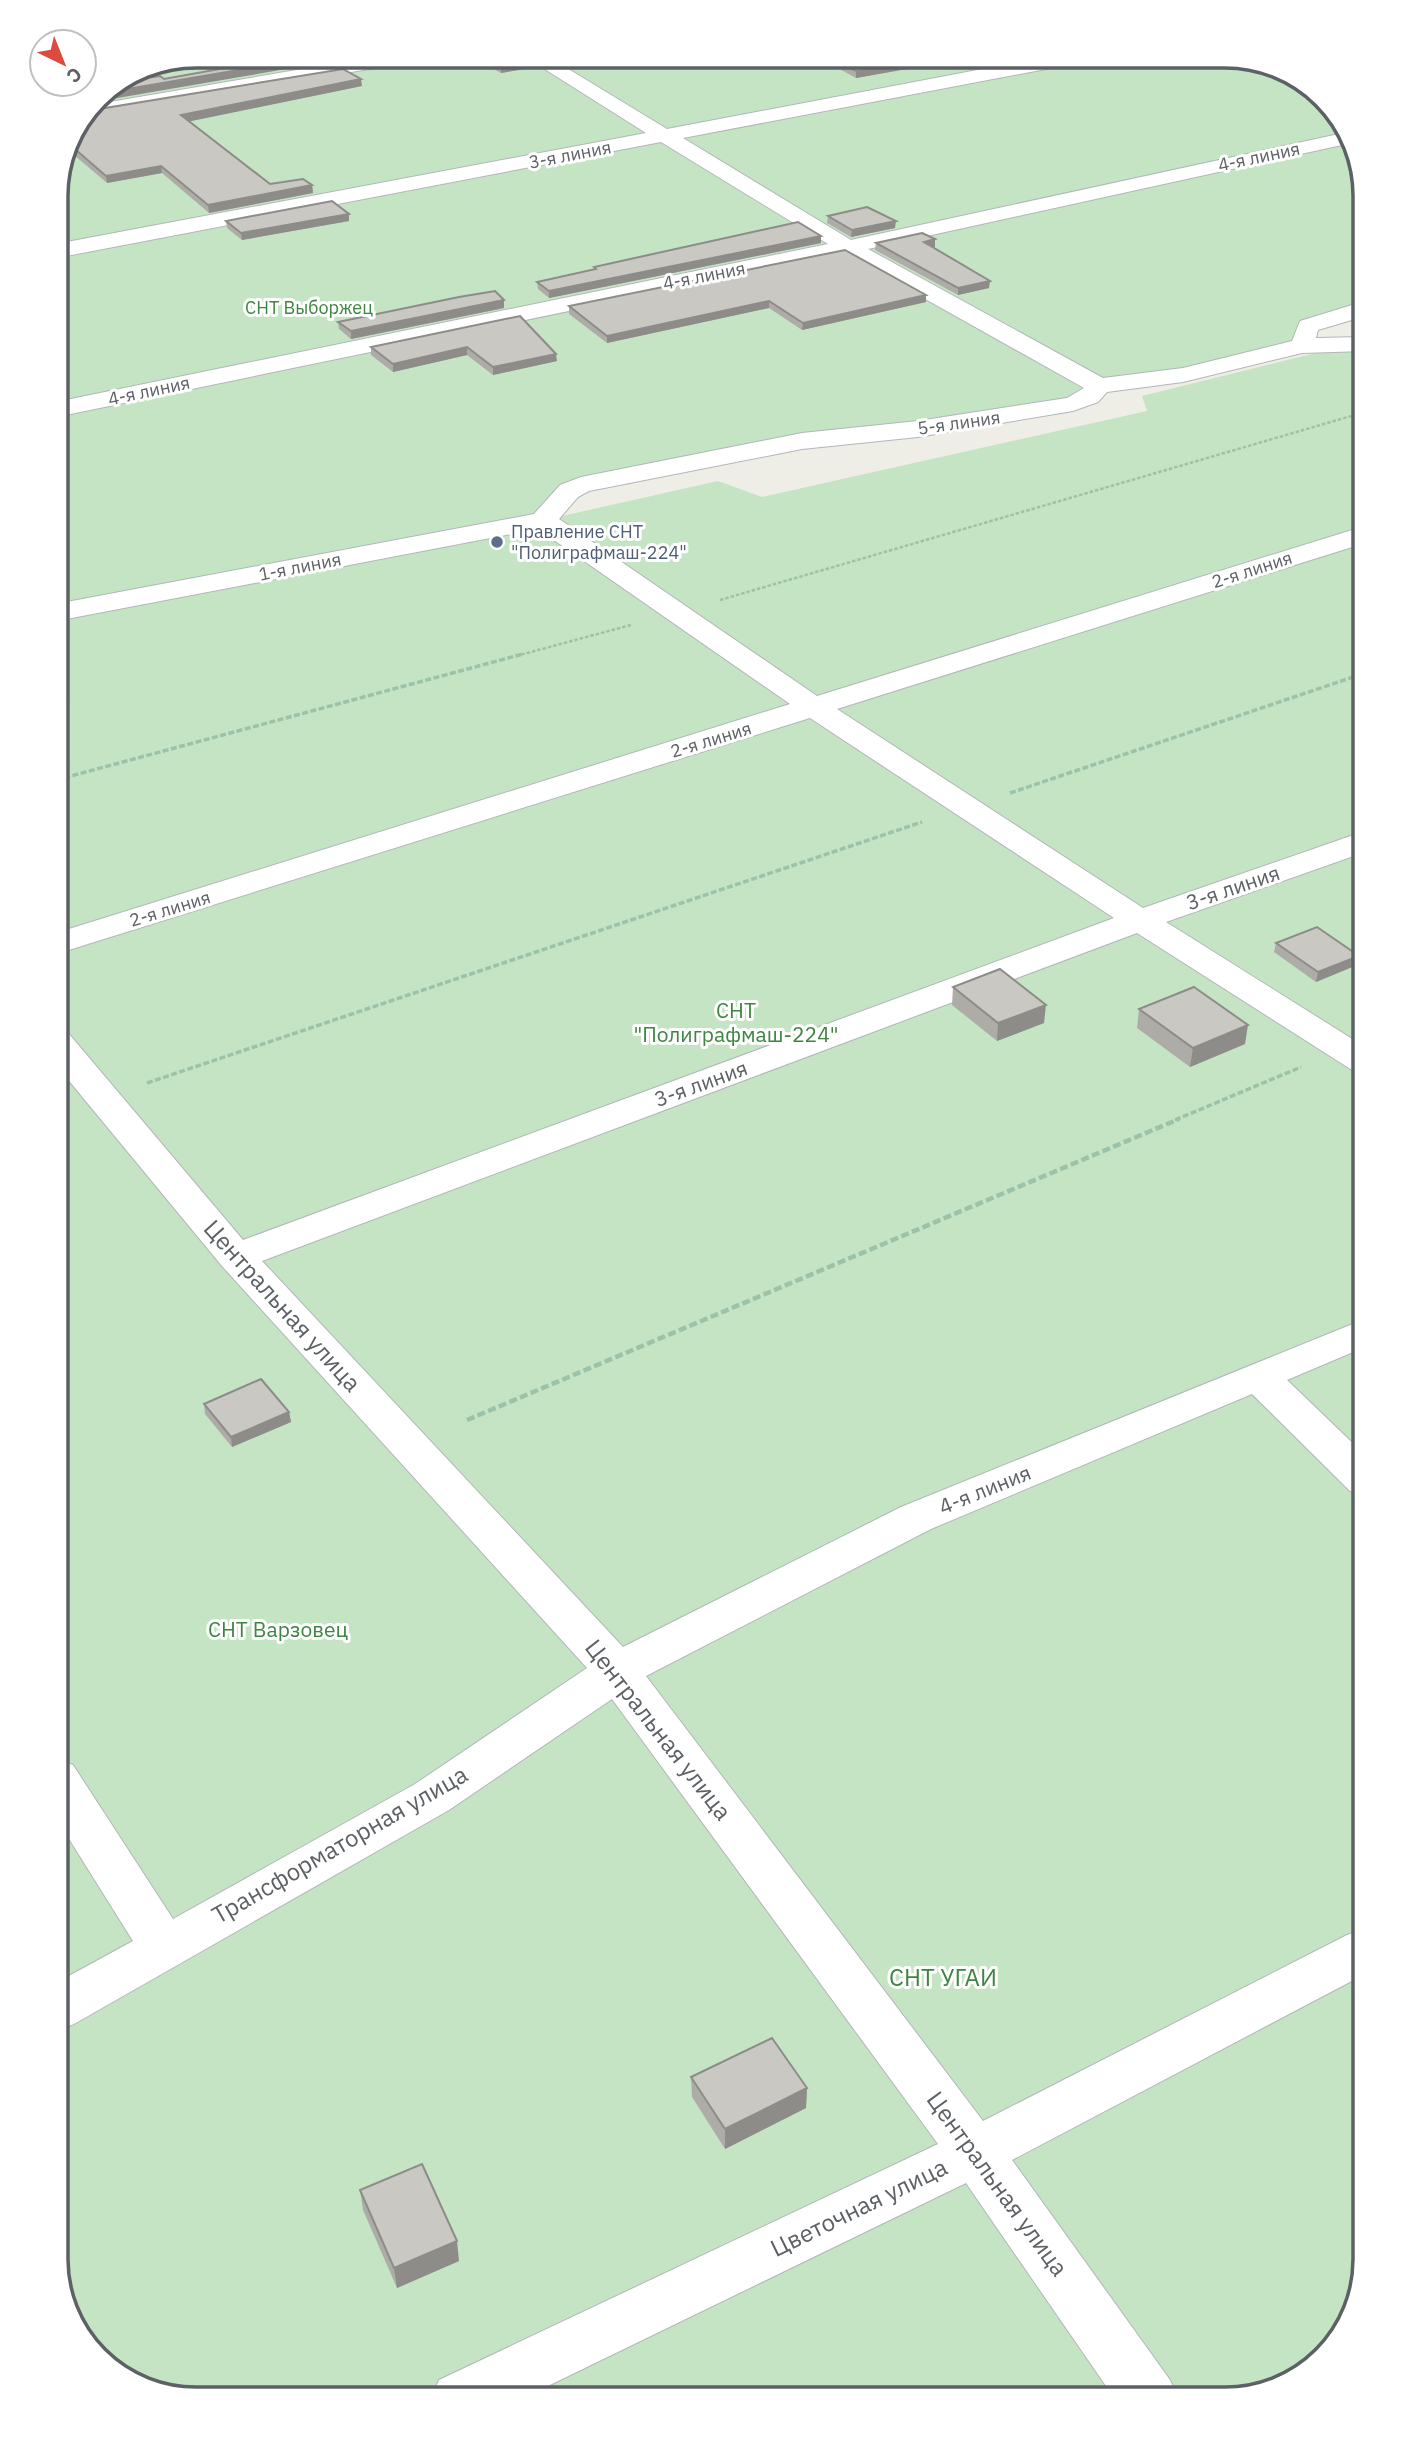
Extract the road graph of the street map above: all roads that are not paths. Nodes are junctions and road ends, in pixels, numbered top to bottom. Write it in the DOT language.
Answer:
graph roads {
  1 [pos="336,69"];
  2 [pos="555,69"];
  3 [pos="1016,69"];
  4 [pos="103,109"];
  5 [pos="668,136"];
  6 [pos="1340,139"];
  7 [pos="848,247"];
  8 [pos="69,249"];
  9 [pos="1353,312"];
  10 [pos="1353,345"];
  11 [pos="1302,346"];
  12 [pos="1337,346"];
  13 [pos="1353,353"];
  14 [pos="1099,386"];
  15 [pos="69,408"];
  16 [pos="543,520"];
  17 [pos="1353,538"];
  18 [pos="69,611"];
  19 [pos="817,707"];
  20 [pos="1353,845"];
  21 [pos="1138,921"];
  22 [pos="69,940"];
  23 [pos="1353,1055"];
  24 [pos="69,1057"];
  25 [pos="236,1257"];
  26 [pos="1353,1337"];
  27 [pos="1260,1378"];
  28 [pos="1353,1468"];
  29 [pos="617,1671"];
  30 [pos="68,1797"];
  31 [pos="163,1946"];
  32 [pos="1353,1956"];
  33 [pos="68,2002"];
  34 [pos="975,2152"];
  35 [pos="487,2386"];
  36 [pos="1140,2387"];
  1 -- 4 [label="street"];
  2 -- 5 [label="street"];
  3 -- 5 [label="street, 3-я линия"];
  5 -- 7 [label="street"];
  5 -- 8 [label="street, 3-я линия"];
  6 -- 7 [label="street, 4-я линия"];
  7 -- 14 [label="street"];
  7 -- 15 [label="street, 4-я линия"];
  9 -- 11 [label="street"];
  10 -- 12 [label="street, 5-я линия"];
  11 -- 12 [label="street, 5-я линия"];
  11 -- 14 [label="street, 5-я линия"];
  12 -- 13 [label="street"];
  14 -- 16 [label="street, 5-я линия"];
  16 -- 18 [label="street, 1-я линия"];
  16 -- 19 [label="street"];
  17 -- 19 [label="street, 2-я линия"];
  19 -- 21 [label="street"];
  19 -- 22 [label="street, 2-я линия"];
  20 -- 21 [label="street, 3-я линия"];
  21 -- 23 [label="street"];
  21 -- 25 [label="street, 3-я линия"];
  24 -- 25 [label="street, Центральная улица"];
  25 -- 29 [label="street, Центральная улица"];
  26 -- 27 [label="street, 4-я линия"];
  27 -- 28 [label="street"];
  27 -- 29 [label="street, 4-я линия"];
  29 -- 31 [label="street, Трансформаторная улица"];
  29 -- 34 [label="street, Центральная улица"];
  30 -- 31 [label="street"];
  31 -- 33 [label="street, Трансформаторная улица"];
  32 -- 34 [label="street, Цветочная улица"];
  34 -- 35 [label="street, Цветочная улица"];
  34 -- 36 [label="street, Центральная улица"];
}
